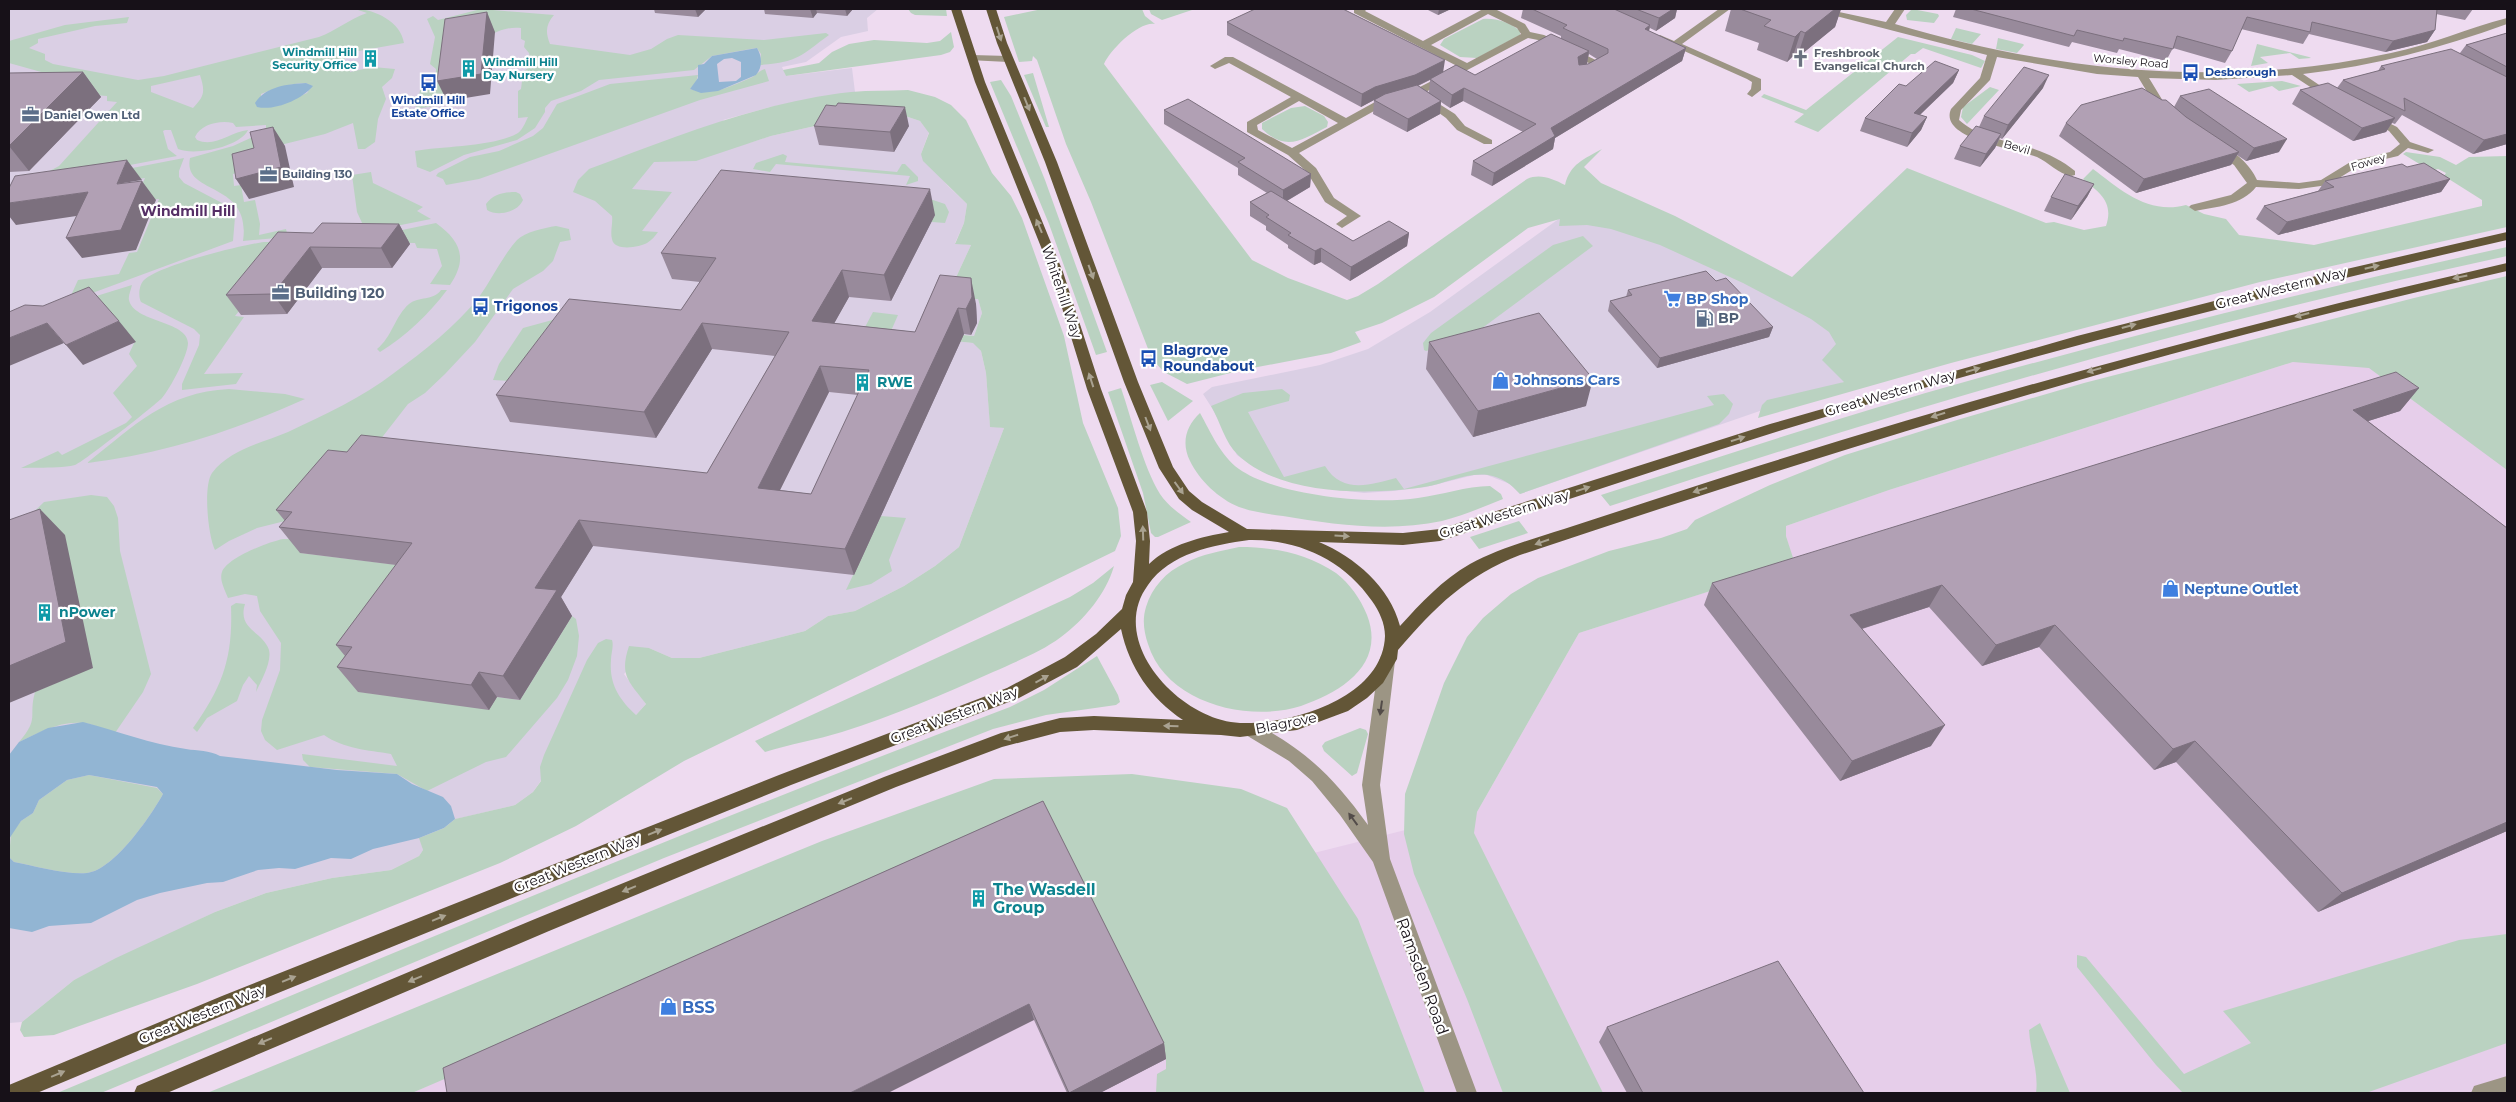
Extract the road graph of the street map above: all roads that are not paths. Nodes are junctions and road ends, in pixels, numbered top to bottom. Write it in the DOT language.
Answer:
graph roads {
  1 [pos="956,9"];
  2 [pos="991,9"];
  3 [pos="1362,9"];
  4 [pos="1725,9"];
  5 [pos="1814,9"];
  6 [pos="1900,9"];
  7 [pos="1488,10"];
  8 [pos="2507,21"];
  9 [pos="1889,25"];
  10 [pos="1650,34"];
  11 [pos="1527,35"];
  12 [pos="1423,45"];
  13 [pos="1675,45"];
  14 [pos="2426,47"];
  15 [pos="1992,53"];
  16 [pos="2439,54"];
  17 [pos="1008,59"];
  18 [pos="974,64"];
  19 [pos="1215,66"];
  20 [pos="1467,67"];
  21 [pos="2294,72"];
  22 [pos="1580,74"];
  23 [pos="2142,75"];
  24 [pos="1418,92"];
  25 [pos="1752,94"];
  26 [pos="1299,97"];
  27 [pos="2343,104"];
  28 [pos="2359,111"];
  29 [pos="2173,120"];
  30 [pos="1345,122"];
  31 [pos="2203,141"];
  32 [pos="1488,142"];
  33 [pos="2406,144"];
  34 [pos="2428,150"];
  35 [pos="1292,153"];
  36 [pos="2071,173"];
  37 [pos="2252,183"];
  38 [pos="2195,207"];
  39 [pos="1342,224"];
  40 [pos="2507,236"];
  41 [pos="2507,267"];
  42 [pos="1246,535"];
  43 [pos="1275,535"];
  44 [pos="1141,582"];
  45 [pos="1129,612"];
  46 [pos="1390,653"];
  47 [pos="1220,728"];
  48 [pos="1252,730"];
  49 [pos="1381,859"];
  50 [pos="2507,1086"];
  51 [pos="13,1093"];
  52 [pos="144,1093"];
  53 [pos="1467,1093"];
  54 [pos="2481,1093"];
  1 -- 18 [label="main road, Whitehill Way"];
  2 -- 17 [label="main road, one-way"];
  3 -- 12 [label="street"];
  4 -- 13 [label="street"];
  5 -- 9 [label="street, Worsley Road"];
  6 -- 9 [label="street"];
  7 -- 11 [label="street"];
  7 -- 12 [label="street"];
  8 -- 14 [label="street, Worsley Road"];
  9 -- 15 [label="street, Worsley Road"];
  10 -- 13 [label="street"];
  11 -- 20 [label="street"];
  11 -- 22 [label="street"];
  12 -- 20 [label="street"];
  13 -- 25 [label="street"];
  14 -- 16 [label="street"];
  14 -- 21 [label="street, Worsley Road"];
  15 -- 23 [label="street, Worsley Road"];
  15 -- 36 [label="street, Bevil"];
  17 -- 18 [label="street"];
  17 -- 42 [label="main road, one-way"];
  44 -- 18 [label="main road, Whitehill Way, one-way"];
  19 -- 26 [label="street"];
  20 -- 24 [label="street"];
  21 -- 23 [label="street, Worsley Road"];
  21 -- 27 [label="street"];
  23 -- 29 [label="street"];
  24 -- 30 [label="street"];
  24 -- 32 [label="street"];
  26 -- 30 [label="street"];
  26 -- 35 [label="street"];
  28 -- 33 [label="street"];
  30 -- 35 [label="street"];
  31 -- 37 [label="street"];
  33 -- 34 [label="street"];
  33 -- 37 [label="street, Fowey"];
  35 -- 39 [label="street"];
  37 -- 38 [label="street"];
  43 -- 40 [label="main road, Great Western Way, one-way"];
  41 -- 46 [label="main road, one-way"];
  42 -- 43 [label="main road, Blagrove"];
  42 -- 44 [label="main road, Blagrove"];
  43 -- 46 [label="main road, Blagrove"];
  44 -- 45 [label="main road, Blagrove"];
  45 -- 47 [label="main road, Blagrove"];
  51 -- 45 [label="main road, Great Western Way, one-way"];
  46 -- 48 [label="main road, Blagrove"];
  46 -- 49 [label="street, Ramsden Road, one-way"];
  47 -- 48 [label="main road, Blagrove"];
  47 -- 52 [label="main road, one-way"];
  49 -- 48 [label="street, Ramsden Road, one-way"];
  49 -- 53 [label="street, Ramsden Road"];
  50 -- 54 [label="street"];
}
